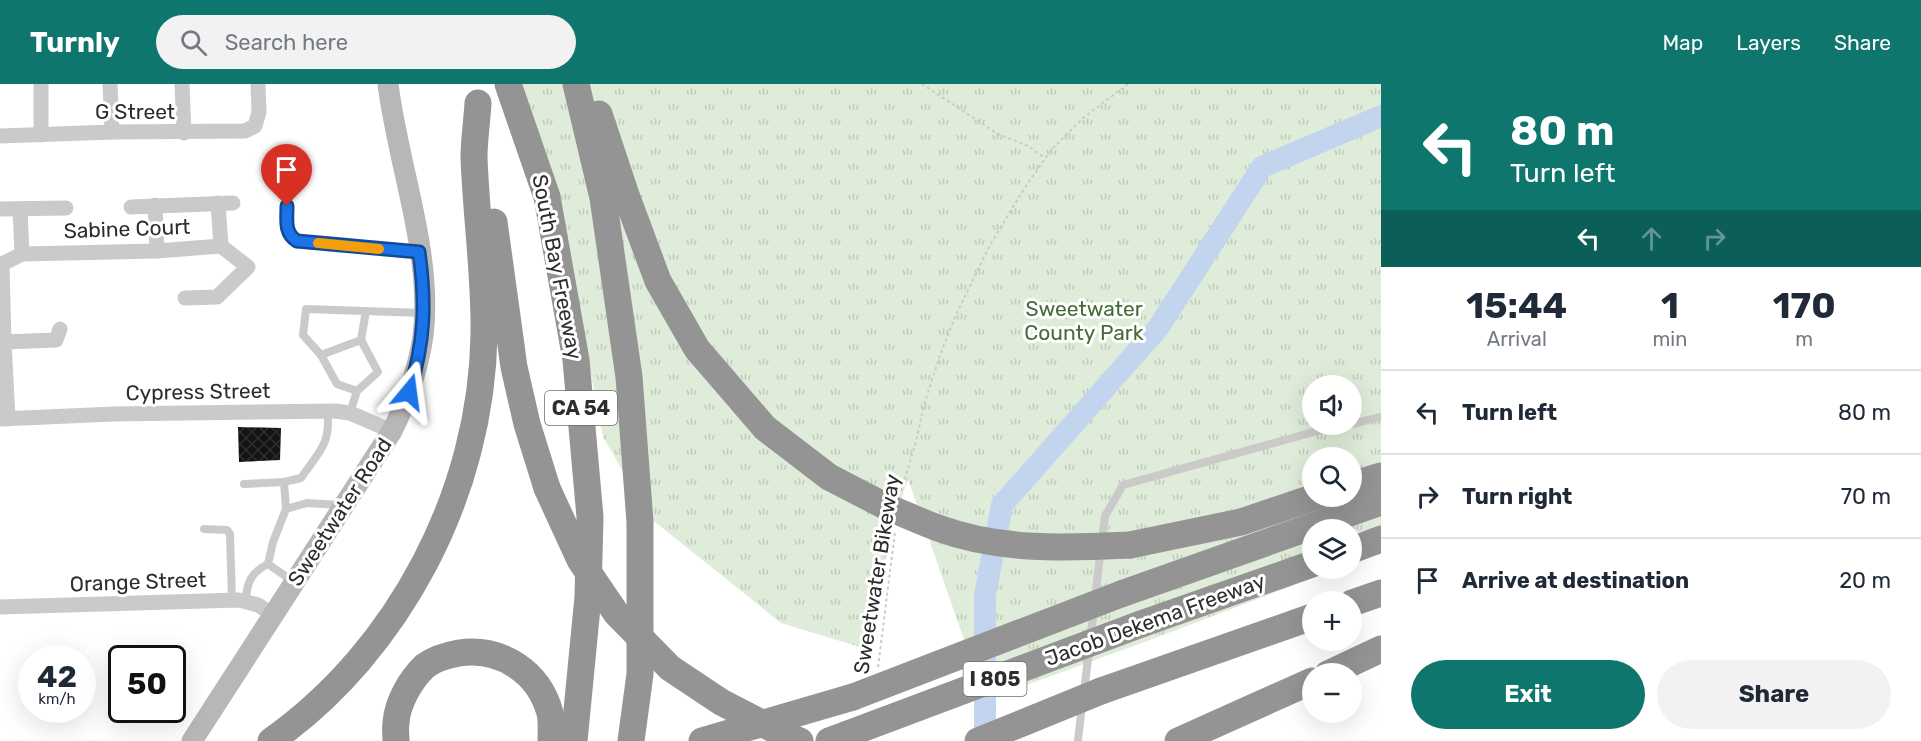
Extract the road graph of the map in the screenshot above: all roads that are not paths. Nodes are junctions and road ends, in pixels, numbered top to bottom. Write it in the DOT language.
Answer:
graph roads {
  1 [pos="40,84"];
  2 [pos="110,84"];
  3 [pos="182,84"];
  4 [pos="258,84"];
  5 [pos="388,84"];
  6 [pos="508,84"];
  7 [pos="576,84"];
  8 [pos="589,84"];
  9 [pos="477,94"];
  10 [pos="112,132"];
  11 [pos="184,133"];
  12 [pos="41,135"];
  13 [pos="0,136"];
  14 [pos="155,205"];
  15 [pos="287,206"];
  16 [pos="66,207"];
  17 [pos="131,207"];
  18 [pos="0,209"];
  19 [pos="20,209"];
  20 [pos="221,246"];
  21 [pos="157,251"];
  22 [pos="419,252"];
  23 [pos="22,254"];
  24 [pos="1,263"];
  25 [pos="185,298"];
  26 [pos="366,311"];
  27 [pos="424,313"];
  28 [pos="60,328"];
  29 [pos="361,340"];
  30 [pos="4,342"];
  31 [pos="321,355"];
  32 [pos="357,391"];
  33 [pos="327,411"];
  34 [pos="350,413"];
  35 [pos="1381,417"];
  36 [pos="4,419"];
  37 [pos="1362,421"];
  38 [pos="392,431"];
  39 [pos="1303,435"];
  40 [pos="1381,476"];
  41 [pos="284,482"];
  42 [pos="1362,482"];
  43 [pos="244,484"];
  44 [pos="1302,501"];
  45 [pos="1381,502"];
  46 [pos="344,506"];
  47 [pos="286,509"];
  48 [pos="204,529"];
  49 [pos="1381,539"];
  50 [pos="1362,546"];
  51 [pos="268,564"];
  52 [pos="1302,568"];
  53 [pos="295,582"];
  54 [pos="1381,593"];
  55 [pos="1362,600"];
  56 [pos="239,601"];
  57 [pos="0,607"];
  58 [pos="273,615"];
  59 [pos="1302,621"];
  60 [pos="1381,649"];
  61 [pos="1351,663"];
  62 [pos="1302,685"];
  63 [pos="1101,691"];
  64 [pos="838,737"];
  65 [pos="192,741"];
  66 [pos="271,741"];
  67 [pos="396,741"];
  68 [pos="550,741"];
  69 [pos="574,741"];
  70 [pos="631,741"];
  71 [pos="702,741"];
  72 [pos="800,741"];
  73 [pos="978,741"];
  74 [pos="1027,741"];
  75 [pos="1077,741"];
  76 [pos="1178,741"];
  1 -- 12 [label="street"];
  2 -- 10 [label="street"];
  3 -- 11 [label="street"];
  4 -- 11 [label="street, G Street"];
  5 -- 22 [label="main road, Sweetwater Road"];
  6 -- 69 [label="highway, South Bay Freeway / CA 54"];
  7 -- 70 [label="highway, CA 54"];
  8 -- 44 [label="highway, bridge"];
  9 -- 66 [label="highway"];
  9 -- 72 [label="highway, bridge"];
  10 -- 11 [label="street, G Street"];
  10 -- 12 [label="street, G Street"];
  12 -- 13 [label="street, G Street"];
  14 -- 17 [label="street"];
  14 -- 20 [label="street"];
  14 -- 21 [label="street"];
  15 -- 22 [label="lane"];
  16 -- 19 [label="street"];
  18 -- 19 [label="street"];
  19 -- 23 [label="street"];
  20 -- 21 [label="street, Sabine Court"];
  20 -- 25 [label="street, Sabine Court"];
  21 -- 23 [label="street, Sabine Court"];
  22 -- 27 [label="main road, Sweetwater Road"];
  23 -- 24 [label="street, Sabine Court"];
  24 -- 30 [label="street"];
  26 -- 27 [label="lane"];
  26 -- 29 [label="lane"];
  26 -- 31 [label="lane"];
  27 -- 38 [label="main road, Sweetwater Road"];
  28 -- 30 [label="street"];
  29 -- 31 [label="lane"];
  29 -- 32 [label="lane"];
  30 -- 36 [label="street"];
  31 -- 32 [label="lane"];
  32 -- 34 [label="lane"];
  33 -- 34 [label="street, Cypress Street"];
  33 -- 36 [label="street, Cypress Street"];
  33 -- 41 [label="lane"];
  34 -- 38 [label="street, Cypress Street"];
  35 -- 37 [label="lane"];
  38 -- 46 [label="main road, Sweetwater Road"];
  39 -- 75 [label="lane"];
  40 -- 42 [label="highway"];
  41 -- 43 [label="lane"];
  41 -- 47 [label="lane"];
  45 -- 71 [label="highway, bridge"];
  46 -- 47 [label="lane"];
  46 -- 53 [label="main road, Sweetwater Road"];
  47 -- 51 [label="lane"];
  48 -- 56 [label="lane"];
  49 -- 50 [label="highway"];
  51 -- 53 [label="lane"];
  51 -- 56 [label="lane"];
  52 -- 64 [label="highway, Jacob Dekema Freeway / I 805, bridge"];
  53 -- 58 [label="main road, Sweetwater Road"];
  54 -- 55 [label="highway"];
  56 -- 57 [label="street, Orange Street"];
  56 -- 58 [label="street, Orange Street"];
  58 -- 65 [label="main road, Sweetwater Road"];
  59 -- 63 [label="highway, I 805"];
  60 -- 61 [label="highway"];
  62 -- 76 [label="highway"];
  63 -- 73 [label="highway, I 805, bridge"];
  63 -- 74 [label="highway, bridge"];
  67 -- 68 [label="highway"];
}
